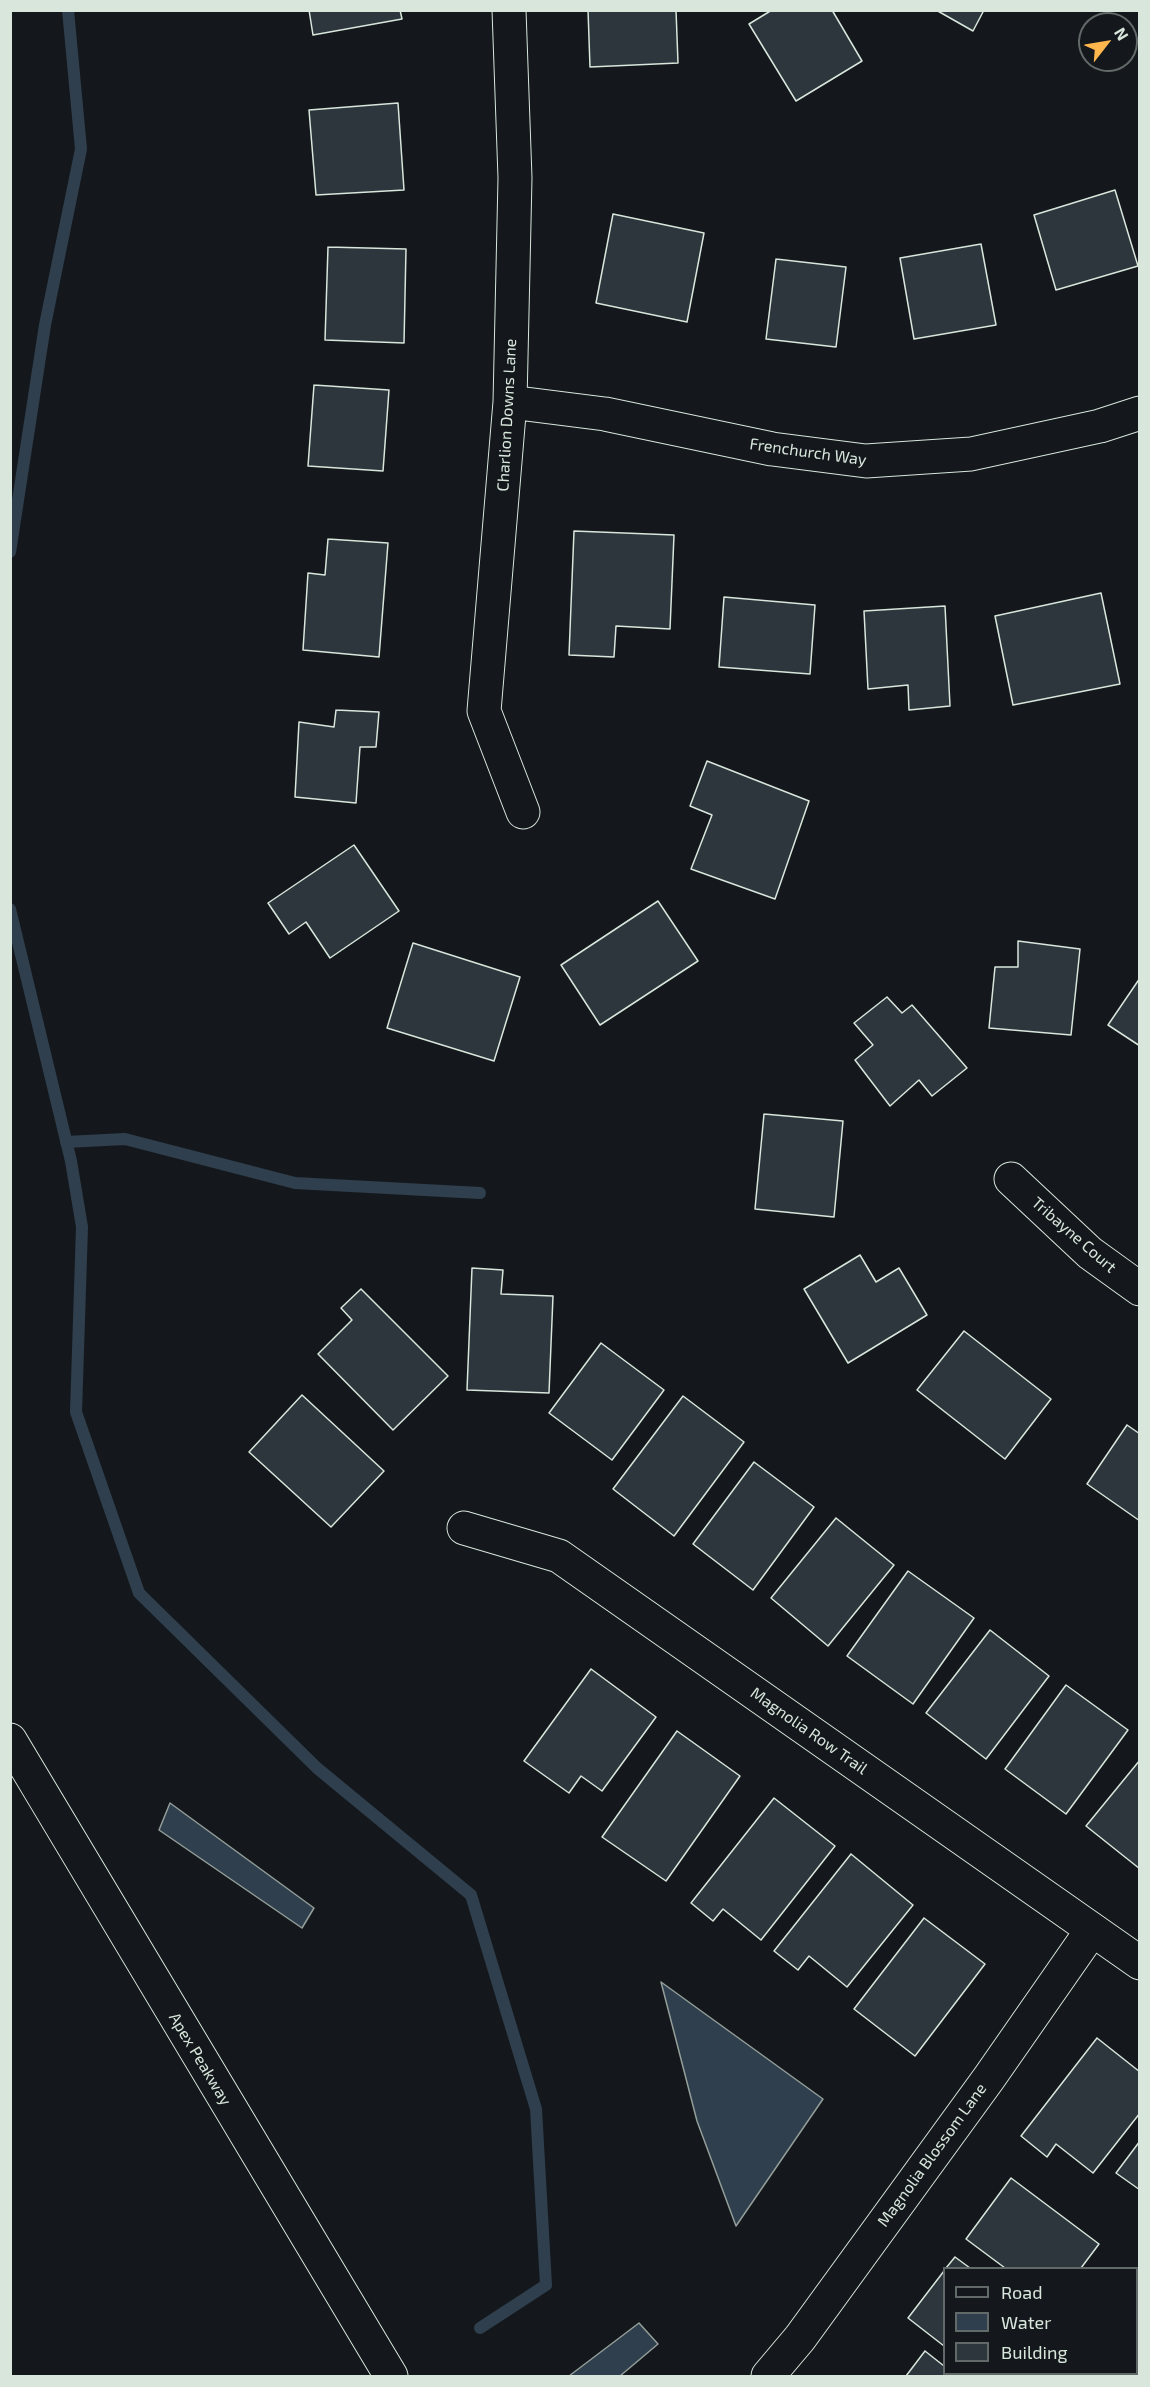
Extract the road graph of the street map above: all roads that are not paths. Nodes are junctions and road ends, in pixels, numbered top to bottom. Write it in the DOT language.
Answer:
graph roads {
  1 [pos="509,10"];
  2 [pos="510,402"];
  3 [pos="1140,413"];
  4 [pos="523,812"];
  5 [pos="1011,1179"];
  6 [pos="1140,1289"];
  7 [pos="464,1528"];
  8 [pos="10,1740"];
  9 [pos="1092,1930"];
  10 [pos="1140,1964"];
  11 [pos="391,2376"];
  12 [pos="768,2376"];
  1 -- 2 [label="street, Charlion Downs Lane"];
  2 -- 3 [label="street, Frenchurch Way"];
  2 -- 4 [label="street, Charlion Downs Lane"];
  5 -- 6 [label="street, Tribayne Court"];
  7 -- 9 [label="street, Magnolia Row Trail"];
  8 -- 11 [label="street, Apex Peakway"];
  9 -- 10 [label="street, Magnolia Row Trail"];
  9 -- 12 [label="street, Magnolia Blossom Lane"];
}
